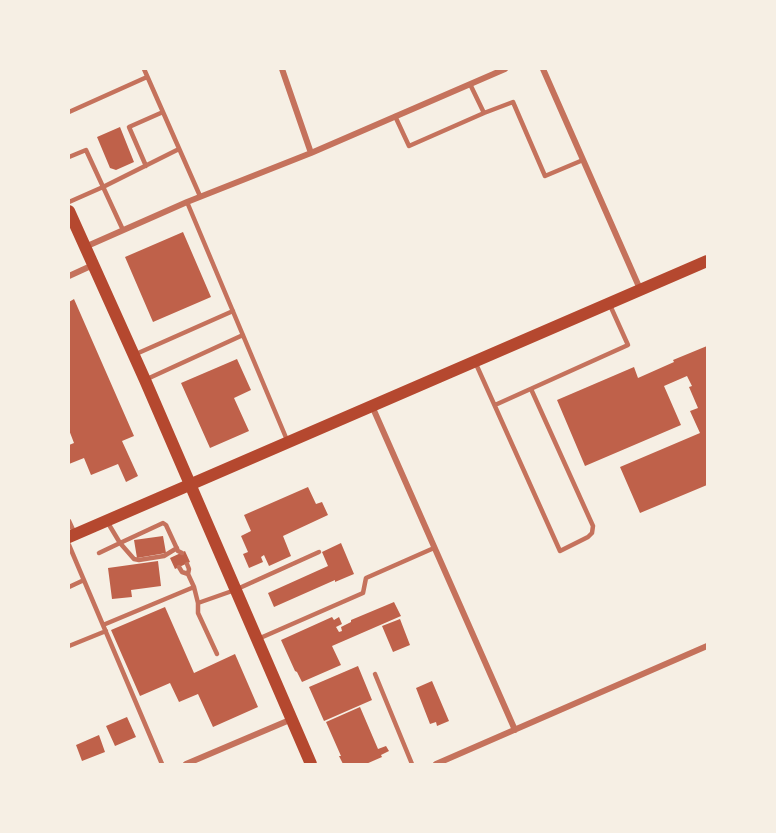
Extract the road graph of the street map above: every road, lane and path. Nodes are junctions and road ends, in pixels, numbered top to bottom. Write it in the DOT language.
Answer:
graph roads {
  1 [pos="144,69"];
  2 [pos="282,69"];
  3 [pos="505,69"];
  4 [pos="543,69"];
  5 [pos="147,77"];
  6 [pos="470,84"];
  7 [pos="69,112"];
  8 [pos="163,112"];
  9 [pos="484,113"];
  10 [pos="395,116"];
  11 [pos="179,149"];
  12 [pos="311,153"];
  13 [pos="69,157"];
  14 [pos="583,160"];
  15 [pos="146,166"];
  16 [pos="103,187"];
  17 [pos="200,196"];
  18 [pos="69,202"];
  19 [pos="187,202"];
  20 [pos="69,211"];
  21 [pos="123,230"];
  22 [pos="85,247"];
  23 [pos="707,261"];
  24 [pos="93,265"];
  25 [pos="69,276"];
  26 [pos="640,290"];
  27 [pos="609,303"];
  28 [pos="233,310"];
  29 [pos="243,335"];
  30 [pos="134,355"];
  31 [pos="475,361"];
  32 [pos="145,380"];
  33 [pos="531,389"];
  34 [pos="495,405"];
  35 [pos="372,406"];
  36 [pos="288,442"];
  37 [pos="190,485"];
  38 [pos="69,520"];
  39 [pos="107,520"];
  40 [pos="71,539"];
  41 [pos="120,543"];
  42 [pos="434,548"];
  43 [pos="319,552"];
  44 [pos="99,553"];
  45 [pos="187,564"];
  46 [pos="179,567"];
  47 [pos="188,574"];
  48 [pos="84,580"];
  49 [pos="69,587"];
  50 [pos="194,587"];
  51 [pos="235,590"];
  52 [pos="198,603"];
  53 [pos="103,625"];
  54 [pos="106,631"];
  55 [pos="257,639"];
  56 [pos="69,646"];
  57 [pos="707,646"];
  58 [pos="217,654"];
  59 [pos="375,674"];
  60 [pos="292,719"];
  61 [pos="515,730"];
  62 [pos="162,764"];
  63 [pos="188,764"];
  64 [pos="311,764"];
  65 [pos="412,764"];
  66 [pos="436,764"];
  1 -- 5 [label="lane"];
  2 -- 12 [label="street"];
  3 -- 6 [label="street"];
  4 -- 14 [label="street"];
  5 -- 7 [label="lane"];
  5 -- 8 [label="lane"];
  6 -- 9 [label="lane"];
  6 -- 10 [label="street"];
  8 -- 11 [label="lane"];
  8 -- 15 [label="lane"];
  9 -- 10 [label="lane"];
  9 -- 14 [label="lane"];
  10 -- 12 [label="street"];
  11 -- 15 [label="lane"];
  11 -- 17 [label="lane"];
  12 -- 17 [label="street"];
  13 -- 16 [label="lane"];
  14 -- 26 [label="street"];
  15 -- 16 [label="lane"];
  16 -- 18 [label="lane"];
  16 -- 21 [label="lane"];
  17 -- 19 [label="street"];
  19 -- 21 [label="street"];
  19 -- 28 [label="lane"];
  20 -- 22 [label="main road"];
  21 -- 22 [label="street"];
  22 -- 24 [label="main road"];
  23 -- 26 [label="main road"];
  24 -- 25 [label="street"];
  24 -- 30 [label="main road"];
  26 -- 27 [label="main road"];
  27 -- 31 [label="main road"];
  27 -- 33 [label="lane"];
  28 -- 29 [label="lane"];
  28 -- 30 [label="lane"];
  29 -- 32 [label="lane"];
  29 -- 36 [label="lane"];
  30 -- 32 [label="main road"];
  31 -- 34 [label="lane"];
  31 -- 35 [label="main road"];
  32 -- 37 [label="main road"];
  33 -- 34 [label="lane"];
  33 -- 34 [label="lane"];
  35 -- 36 [label="main road"];
  35 -- 42 [label="street"];
  36 -- 37 [label="main road"];
  37 -- 39 [label="main road"];
  37 -- 51 [label="main road"];
  38 -- 40 [label="lane"];
  39 -- 40 [label="main road"];
  39 -- 41 [label="lane"];
  40 -- 48 [label="lane"];
  41 -- 41 [label="lane"];
  41 -- 44 [label="lane"];
  42 -- 55 [label="lane"];
  42 -- 61 [label="street"];
  43 -- 51 [label="lane"];
  45 -- 47 [label="lane"];
  46 -- 47 [label="lane"];
  47 -- 50 [label="lane"];
  48 -- 49 [label="lane"];
  48 -- 53 [label="lane"];
  50 -- 52 [label="lane"];
  50 -- 53 [label="lane"];
  51 -- 52 [label="lane"];
  51 -- 55 [label="main road"];
  52 -- 58 [label="lane"];
  53 -- 54 [label="lane"];
  54 -- 56 [label="lane"];
  54 -- 62 [label="lane"];
  55 -- 60 [label="main road"];
  57 -- 61 [label="street"];
  59 -- 65 [label="lane"];
  60 -- 63 [label="street"];
  60 -- 64 [label="main road"];
  61 -- 66 [label="street"];
}
